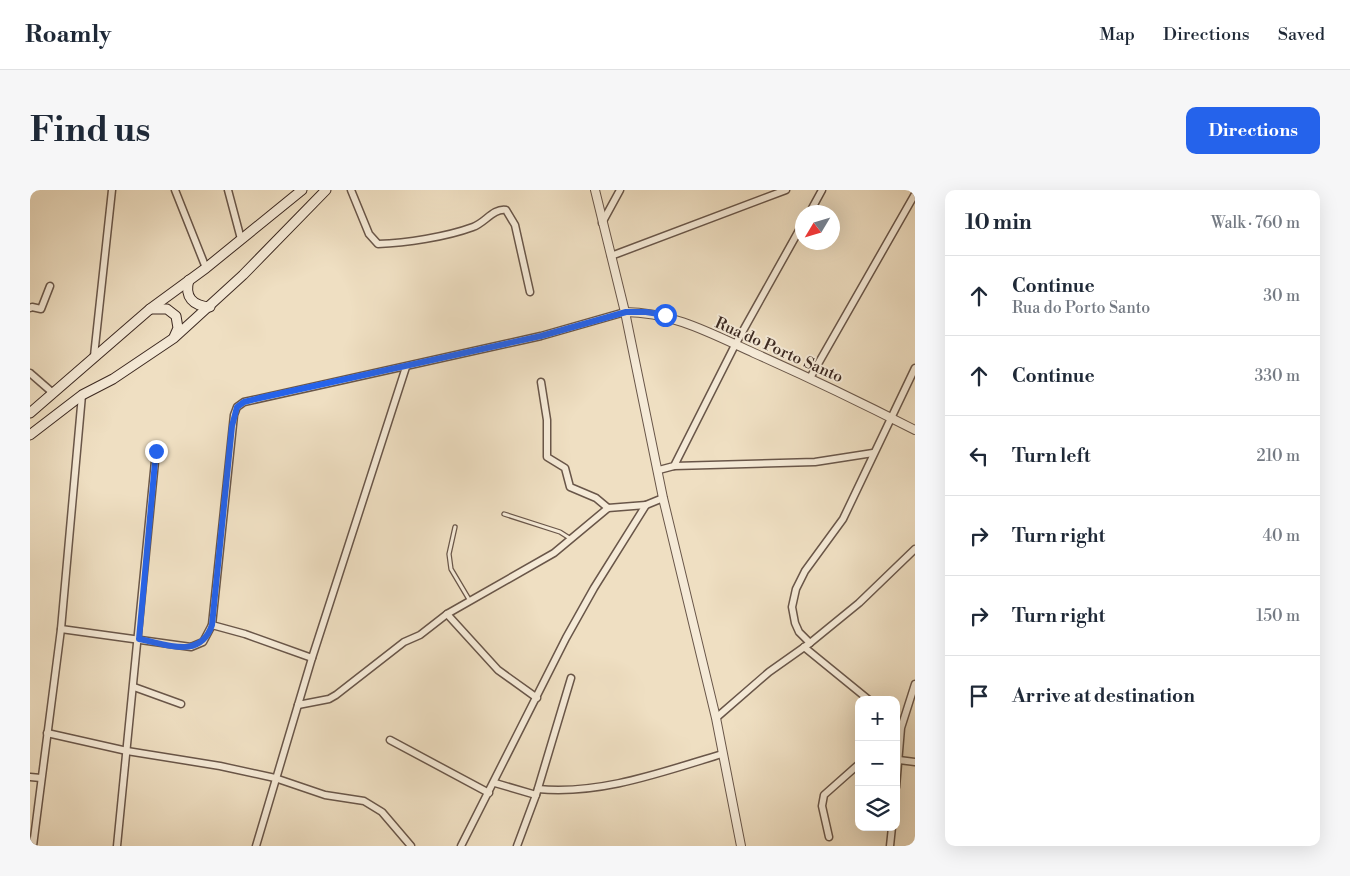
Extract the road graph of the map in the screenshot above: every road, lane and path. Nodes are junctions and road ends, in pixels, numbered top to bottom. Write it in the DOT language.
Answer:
graph roads {
  1 [pos="112,190"];
  2 [pos="175,190"];
  3 [pos="228,190"];
  4 [pos="302,190"];
  5 [pos="326,190"];
  6 [pos="351,190"];
  7 [pos="595,190"];
  8 [pos="620,190"];
  9 [pos="786,190"];
  10 [pos="822,190"];
  11 [pos="915,194"];
  12 [pos="814,205"];
  13 [pos="602,222"];
  14 [pos="795,238"];
  15 [pos="241,239"];
  16 [pos="611,256"];
  17 [pos="206,268"];
  18 [pos="189,280"];
  19 [pos="50,286"];
  20 [pos="530,292"];
  21 [pos="210,307"];
  22 [pos="30,308"];
  23 [pos="150,309"];
  24 [pos="626,312"];
  25 [pos="174,338"];
  26 [pos="735,345"];
  27 [pos="94,356"];
  28 [pos="406,367"];
  29 [pos="915,368"];
  30 [pos="30,373"];
  31 [pos="810,378"];
  32 [pos="541,382"];
  33 [pos="53,393"];
  34 [pos="82,395"];
  35 [pos="30,413"];
  36 [pos="890,417"];
  37 [pos="915,430"];
  38 [pos="30,435"];
  39 [pos="156,451"];
  40 [pos="873,453"];
  41 [pos="674,466"];
  42 [pos="659,470"];
  43 [pos="664,498"];
  44 [pos="646,505"];
  45 [pos="608,508"];
  46 [pos="504,514"];
  47 [pos="455,527"];
  48 [pos="572,539"];
  49 [pos="915,550"];
  50 [pos="470,602"];
  51 [pos="447,614"];
  52 [pos="212,625"];
  53 [pos="61,628"];
  54 [pos="139,639"];
  55 [pos="807,645"];
  56 [pos="312,658"];
  57 [pos="571,678"];
  58 [pos="915,684"];
  59 [pos="134,687"];
  60 [pos="864,696"];
  61 [pos="537,698"];
  62 [pos="181,704"];
  63 [pos="298,705"];
  64 [pos="716,718"];
  65 [pos="900,723"];
  66 [pos="48,733"];
  67 [pos="390,740"];
  68 [pos="127,751"];
  69 [pos="722,754"];
  70 [pos="900,760"];
  71 [pos="915,762"];
  72 [pos="855,768"];
  73 [pos="30,777"];
  74 [pos="41,778"];
  75 [pos="275,778"];
  76 [pos="495,783"];
  77 [pos="489,792"];
  78 [pos="537,792"];
  79 [pos="892,831"];
  80 [pos="829,837"];
  81 [pos="33,846"];
  82 [pos="117,846"];
  83 [pos="256,846"];
  84 [pos="411,846"];
  85 [pos="461,846"];
  86 [pos="517,846"];
  87 [pos="742,846"];
  88 [pos="890,846"];
  1 -- 27 [label="street"];
  2 -- 17 [label="street"];
  3 -- 15 [label="street"];
  4 -- 15 [label="main road"];
  5 -- 21 [label="main road"];
  6 -- 20 [label="street"];
  7 -- 13 [label="street"];
  8 -- 13 [label="street"];
  9 -- 16 [label="street"];
  10 -- 12 [label="street"];
  11 -- 31 [label="street"];
  13 -- 16 [label="street"];
  14 -- 26 [label="street"];
  15 -- 17 [label="main road"];
  16 -- 24 [label="street"];
  17 -- 18 [label="main road"];
  18 -- 21 [label="main road"];
  18 -- 23 [label="main road"];
  19 -- 22 [label="street"];
  21 -- 25 [label="main road"];
  23 -- 25 [label="main road"];
  23 -- 27 [label="main road"];
  24 -- 26 [label="street, Rua do Porto Santo"];
  24 -- 28 [label="street"];
  24 -- 42 [label="street"];
  25 -- 34 [label="main road"];
  26 -- 31 [label="street, Rua do Porto Santo"];
  26 -- 41 [label="street"];
  27 -- 33 [label="main road"];
  28 -- 52 [label="street"];
  28 -- 56 [label="street"];
  29 -- 36 [label="street"];
  30 -- 33 [label="street"];
  31 -- 36 [label="street, Rua do Porto Santo"];
  32 -- 45 [label="street"];
  33 -- 35 [label="main road"];
  34 -- 38 [label="main road"];
  34 -- 53 [label="street"];
  36 -- 37 [label="street, Rua do Porto Santo"];
  36 -- 40 [label="street"];
  39 -- 54 [label="street"];
  40 -- 41 [label="street"];
  40 -- 55 [label="street"];
  41 -- 42 [label="street"];
  42 -- 43 [label="street"];
  43 -- 44 [label="street"];
  43 -- 64 [label="street"];
  44 -- 45 [label="street"];
  44 -- 61 [label="street"];
  45 -- 48 [label="street"];
  46 -- 48 [label="lane"];
  47 -- 50 [label="lane"];
  48 -- 50 [label="street"];
  49 -- 55 [label="street"];
  50 -- 51 [label="street"];
  51 -- 61 [label="street"];
  51 -- 63 [label="street"];
  52 -- 54 [label="street"];
  52 -- 56 [label="street"];
  53 -- 54 [label="street"];
  53 -- 66 [label="street"];
  54 -- 59 [label="street"];
  55 -- 60 [label="street"];
  55 -- 64 [label="street"];
  56 -- 63 [label="street"];
  57 -- 78 [label="street"];
  58 -- 65 [label="street"];
  59 -- 62 [label="street"];
  59 -- 68 [label="street"];
  61 -- 76 [label="street"];
  63 -- 75 [label="street"];
  64 -- 69 [label="street"];
  66 -- 68 [label="street"];
  66 -- 74 [label="street"];
  67 -- 77 [label="street"];
  68 -- 75 [label="street"];
  68 -- 82 [label="street"];
  69 -- 78 [label="street"];
  69 -- 87 [label="street"];
  70 -- 71 [label="street"];
  72 -- 80 [label="street"];
  73 -- 74 [label="street"];
  74 -- 81 [label="street"];
  75 -- 83 [label="street"];
  75 -- 84 [label="street"];
  76 -- 77 [label="street"];
  76 -- 78 [label="street"];
  77 -- 85 [label="street"];
  78 -- 86 [label="street"];
  79 -- 88 [label="street"];
}
